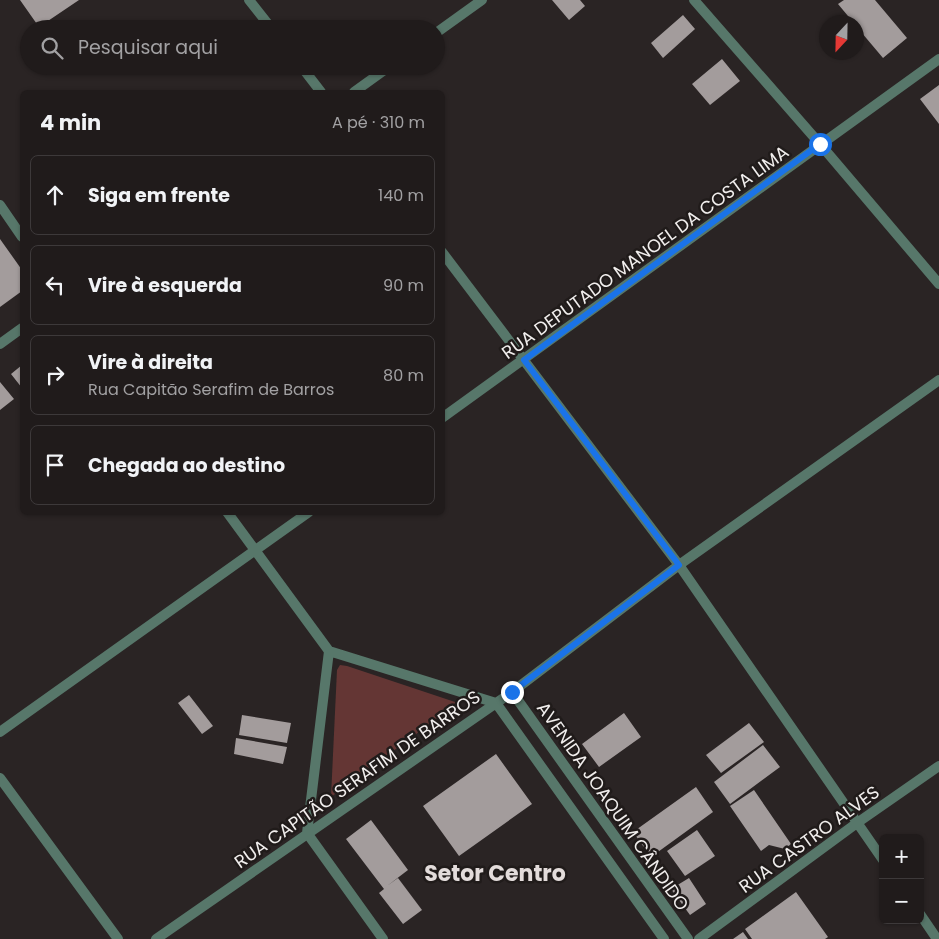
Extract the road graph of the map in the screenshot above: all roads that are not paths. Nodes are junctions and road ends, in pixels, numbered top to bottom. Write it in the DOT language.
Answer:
graph roads {
  1 [pos="250,0"];
  2 [pos="482,0"];
  3 [pos="694,0"];
  4 [pos="265,20"];
  5 [pos="445,27"];
  6 [pos="939,59"];
  7 [pos="308,75"];
  8 [pos="378,75"];
  9 [pos="319,90"];
  10 [pos="357,90"];
  11 [pos="820,144"];
  12 [pos="0,205"];
  13 [pos="20,234"];
  14 [pos="445,256"];
  15 [pos="939,284"];
  16 [pos="20,329"];
  17 [pos="0,344"];
  18 [pos="524,360"];
  19 [pos="939,380"];
  20 [pos="445,416"];
  21 [pos="229,515"];
  22 [pos="305,515"];
  23 [pos="256,550"];
  24 [pos="679,565"];
  25 [pos="329,651"];
  26 [pos="512,692"];
  27 [pos="496,702"];
  28 [pos="0,732"];
  29 [pos="939,766"];
  30 [pos="0,778"];
  31 [pos="857,823"];
  32 [pos="307,833"];
  33 [pos="879,854"];
  34 [pos="924,920"];
  35 [pos="118,939"];
  36 [pos="156,939"];
  37 [pos="383,939"];
  38 [pos="664,939"];
  39 [pos="688,939"];
  40 [pos="699,939"];
  41 [pos="937,939"];
  1 -- 4 [label="street"];
  2 -- 5 [label="street"];
  3 -- 11 [label="street"];
  6 -- 11 [label="street, RUA DEPUTADO MANOEL DA COSTA LIMA"];
  7 -- 9 [label="street"];
  8 -- 10 [label="street"];
  11 -- 15 [label="street"];
  11 -- 18 [label="street, RUA DEPUTADO MANOEL DA COSTA LIMA"];
  12 -- 13 [label="street"];
  14 -- 18 [label="street"];
  16 -- 17 [label="street"];
  18 -- 20 [label="street, RUA DEPUTADO MANOEL DA COSTA LIMA"];
  18 -- 24 [label="street"];
  19 -- 24 [label="street, RUA CAPITÃO SERAFIM DE BARROS"];
  21 -- 23 [label="street"];
  22 -- 23 [label="street"];
  23 -- 25 [label="street"];
  23 -- 28 [label="street"];
  24 -- 26 [label="street, RUA CAPITÃO SERAFIM DE BARROS"];
  24 -- 31 [label="street"];
  25 -- 27 [label="street"];
  25 -- 32 [label="street"];
  26 -- 27 [label="street, RUA CAPITÃO SERAFIM DE BARROS"];
  26 -- 39 [label="street, AVENIDA JOAQUIM CÂNDIDO"];
  27 -- 32 [label="street, RUA CAPITÃO SERAFIM DE BARROS"];
  27 -- 38 [label="street"];
  29 -- 31 [label="street, RUA CASTRO ALVES"];
  30 -- 35 [label="street"];
  31 -- 33 [label="street"];
  31 -- 40 [label="street, RUA CASTRO ALVES"];
  32 -- 36 [label="street, RUA CAPITÃO SERAFIM DE BARROS"];
  32 -- 37 [label="street"];
  34 -- 41 [label="street"];
}
